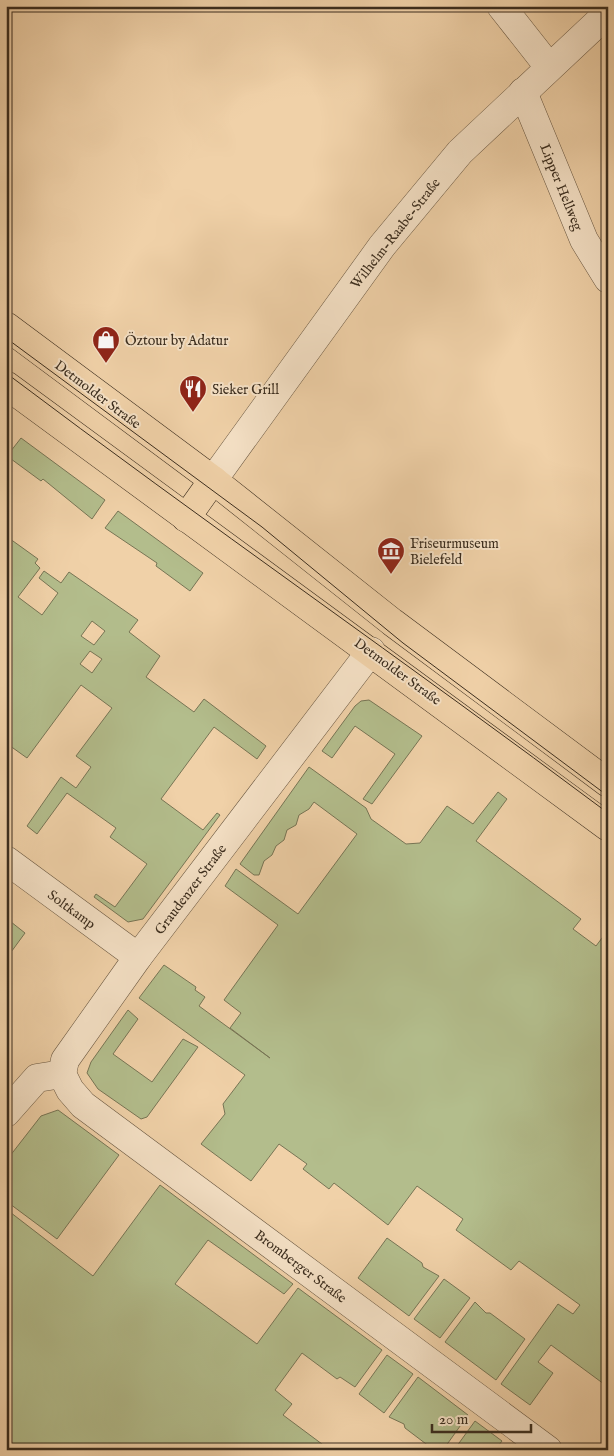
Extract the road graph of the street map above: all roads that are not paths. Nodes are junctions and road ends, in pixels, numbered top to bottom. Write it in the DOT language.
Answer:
graph roads {
  1 [pos="501,6"];
  2 [pos="608,13"];
  3 [pos="549,67"];
  4 [pos="523,92"];
  5 [pos="608,280"];
  6 [pos="6,326"];
  7 [pos="6,384"];
  8 [pos="213,480"];
  9 [pos="186,518"];
  10 [pos="371,651"];
  11 [pos="608,783"];
  12 [pos="608,827"];
  13 [pos="6,860"];
  14 [pos="138,957"];
  15 [pos="62,1074"];
  16 [pos="6,1113"];
  17 [pos="548,1450"];
  1 -- 3 [label="street"];
  2 -- 3 [label="street, Wilhelm-Raabe-Straße"];
  3 -- 4 [label="street, Wilhelm-Raabe-Straße"];
  4 -- 5 [label="street, Lipper Hellweg"];
  4 -- 8 [label="street, Wilhelm-Raabe-Straße"];
  6 -- 8 [label="main road, Detmolder Straße"];
  7 -- 9 [label="main road, Detmolder Straße"];
  8 -- 9 [label="main road"];
  8 -- 11 [label="main road, Detmolder Straße"];
  9 -- 10 [label="main road, Detmolder Straße"];
  10 -- 12 [label="main road, Detmolder Straße"];
  10 -- 14 [label="street, Graudenzer Straße"];
  13 -- 14 [label="street, Soltkamp"];
  14 -- 15 [label="street, Graudenzer Straße"];
  15 -- 16 [label="street"];
  15 -- 17 [label="street, Bromberger Straße"];
}
